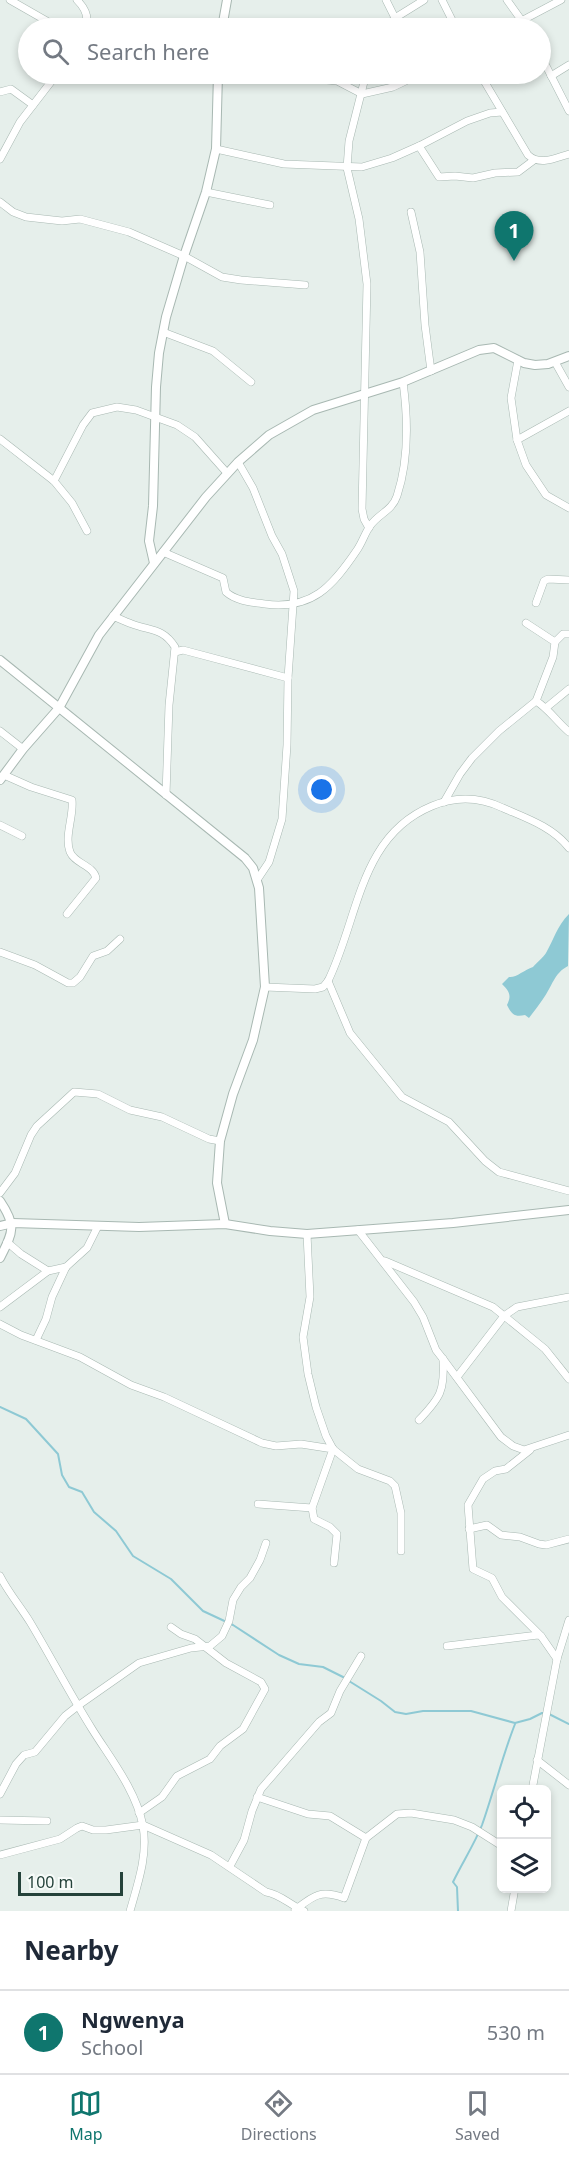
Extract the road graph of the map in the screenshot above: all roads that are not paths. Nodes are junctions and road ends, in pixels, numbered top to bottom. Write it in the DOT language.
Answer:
graph roads {
  1 [pos="10,0"];
  2 [pos="77,0"];
  3 [pos="227,0"];
  4 [pos="386,0"];
  5 [pos="424,0"];
  6 [pos="442,0"];
  7 [pos="507,0"];
  8 [pos="561,0"];
  9 [pos="42,18"];
  10 [pos="87,18"];
  11 [pos="224,18"];
  12 [pos="395,18"];
  13 [pos="451,18"];
  14 [pos="521,18"];
  15 [pos="527,18"];
  16 [pos="569,65"];
  17 [pos="551,76"];
  18 [pos="49,84"];
  19 [pos="218,84"];
  20 [pos="343,84"];
  21 [pos="364,84"];
  22 [pos="399,84"];
  23 [pos="486,84"];
  24 [pos="0,92"];
  25 [pos="362,94"];
  26 [pos="33,105"];
  27 [pos="568,107"];
  28 [pos="502,112"];
  29 [pos="419,146"];
  30 [pos="216,149"];
  31 [pos="569,154"];
  32 [pos="0,159"];
  33 [pos="534,160"];
  34 [pos="347,168"];
  35 [pos="206,192"];
  36 [pos="1,205"];
  37 [pos="270,205"];
  38 [pos="411,212"];
  39 [pos="184,256"];
  40 [pos="305,285"];
  41 [pos="163,332"];
  42 [pos="569,356"];
  43 [pos="518,360"];
  44 [pos="555,362"];
  45 [pos="431,371"];
  46 [pos="250,382"];
  47 [pos="403,382"];
  48 [pos="569,387"];
  49 [pos="365,393"];
  50 [pos="569,411"];
  51 [pos="154,418"];
  52 [pos="0,439"];
  53 [pos="517,440"];
  54 [pos="238,462"];
  55 [pos="227,473"];
  56 [pos="54,480"];
  57 [pos="569,508"];
  58 [pos="369,528"];
  59 [pos="87,531"];
  60 [pos="163,552"];
  61 [pos="154,563"];
  62 [pos="569,580"];
  63 [pos="536,603"];
  64 [pos="293,605"];
  65 [pos="113,616"];
  66 [pos="526,623"];
  67 [pos="569,634"];
  68 [pos="555,642"];
  69 [pos="175,652"];
  70 [pos="0,660"];
  71 [pos="288,678"];
  72 [pos="569,689"];
  73 [pos="536,700"];
  74 [pos="547,707"];
  75 [pos="59,708"];
  76 [pos="0,731"];
  77 [pos="569,732"];
  78 [pos="23,749"];
  79 [pos="2,777"];
  80 [pos="166,795"];
  81 [pos="444,802"];
  82 [pos="0,825"];
  83 [pos="22,836"];
  84 [pos="569,848"];
  85 [pos="257,879"];
  86 [pos="67,914"];
  87 [pos="120,939"];
  88 [pos="0,952"];
  89 [pos="328,981"];
  90 [pos="265,987"];
  91 [pos="220,1141"];
  92 [pos="569,1191"];
  93 [pos="0,1193"];
  94 [pos="0,1201"];
  95 [pos="569,1210"];
  96 [pos="13,1223"];
  97 [pos="225,1224"];
  98 [pos="0,1226"];
  99 [pos="98,1226"];
  100 [pos="358,1230"];
  101 [pos="307,1234"];
  102 [pos="8,1242"];
  103 [pos="0,1258"];
  104 [pos="383,1260"];
  105 [pos="66,1267"];
  106 [pos="48,1271"];
  107 [pos="569,1297"];
  108 [pos="0,1307"];
  109 [pos="504,1316"];
  110 [pos="0,1324"];
  111 [pos="36,1340"];
  112 [pos="443,1359"];
  113 [pos="457,1377"];
  114 [pos="569,1378"];
  115 [pos="419,1420"];
  116 [pos="569,1435"];
  117 [pos="532,1448"];
  118 [pos="333,1449"];
  119 [pos="258,1504"];
  120 [pos="312,1508"];
  121 [pos="469,1529"];
  122 [pos="569,1539"];
  123 [pos="266,1543"];
  124 [pos="401,1551"];
  125 [pos="334,1563"];
  126 [pos="0,1576"];
  127 [pos="3,1588"];
  128 [pos="569,1620"];
  129 [pos="171,1627"];
  130 [pos="542,1636"];
  131 [pos="447,1646"];
  132 [pos="204,1647"];
  133 [pos="361,1656"];
  134 [pos="557,1659"];
  135 [pos="78,1705"];
  136 [pos="537,1760"];
  137 [pos="533,1785"];
  138 [pos="569,1785"];
  139 [pos="0,1794"];
  140 [pos="257,1797"];
  141 [pos="139,1813"];
  142 [pos="0,1820"];
  143 [pos="47,1821"];
  144 [pos="143,1826"];
  145 [pos="366,1838"];
  146 [pos="497,1843"];
  147 [pos="1,1852"];
  148 [pos="230,1866"];
  149 [pos="514,1893"];
  150 [pos="298,1910"];
  151 [pos="130,1911"];
  152 [pos="511,1911"];
  1 -- 9 [label="street"];
  2 -- 10 [label="street"];
  3 -- 11 [label="street"];
  4 -- 12 [label="street"];
  5 -- 12 [label="street"];
  6 -- 13 [label="street"];
  7 -- 14 [label="street"];
  8 -- 15 [label="street"];
  16 -- 17 [label="street"];
  17 -- 27 [label="street"];
  18 -- 26 [label="street"];
  19 -- 30 [label="street"];
  20 -- 25 [label="street"];
  21 -- 25 [label="street"];
  22 -- 25 [label="street"];
  23 -- 28 [label="street"];
  24 -- 26 [label="street"];
  25 -- 34 [label="street"];
  26 -- 32 [label="street"];
  28 -- 29 [label="street"];
  28 -- 33 [label="street"];
  29 -- 33 [label="street"];
  29 -- 34 [label="street"];
  30 -- 34 [label="street"];
  30 -- 35 [label="street"];
  31 -- 33 [label="street"];
  34 -- 49 [label="street"];
  35 -- 37 [label="street"];
  35 -- 39 [label="street"];
  36 -- 39 [label="street"];
  38 -- 45 [label="street"];
  39 -- 40 [label="street"];
  39 -- 41 [label="street"];
  41 -- 46 [label="street"];
  41 -- 51 [label="street"];
  42 -- 44 [label="street"];
  43 -- 44 [label="street"];
  43 -- 45 [label="street"];
  43 -- 53 [label="street"];
  44 -- 48 [label="street"];
  45 -- 47 [label="street"];
  47 -- 49 [label="street"];
  47 -- 58 [label="street"];
  49 -- 54 [label="street"];
  49 -- 58 [label="street"];
  50 -- 53 [label="street"];
  51 -- 55 [label="street"];
  51 -- 56 [label="street"];
  51 -- 61 [label="street"];
  52 -- 56 [label="street"];
  53 -- 57 [label="street"];
  54 -- 55 [label="street"];
  54 -- 64 [label="street"];
  55 -- 60 [label="street"];
  56 -- 59 [label="street"];
  58 -- 64 [label="street"];
  60 -- 61 [label="street"];
  60 -- 64 [label="street"];
  61 -- 65 [label="street"];
  62 -- 63 [label="street"];
  64 -- 71 [label="street"];
  65 -- 69 [label="street"];
  65 -- 75 [label="street"];
  66 -- 68 [label="street"];
  67 -- 68 [label="street"];
  68 -- 73 [label="street"];
  69 -- 71 [label="street"];
  69 -- 80 [label="street"];
  70 -- 75 [label="street"];
  71 -- 85 [label="street"];
  72 -- 74 [label="street"];
  73 -- 74 [label="street"];
  73 -- 81 [label="street"];
  74 -- 77 [label="street"];
  75 -- 78 [label="street"];
  75 -- 80 [label="street"];
  76 -- 78 [label="street"];
  78 -- 79 [label="street"];
  79 -- 86 [label="street"];
  80 -- 85 [label="street"];
  81 -- 84 [label="street"];
  81 -- 89 [label="street"];
  82 -- 83 [label="street"];
  85 -- 90 [label="street"];
  87 -- 88 [label="street"];
  89 -- 90 [label="street"];
  89 -- 92 [label="street"];
  90 -- 91 [label="street"];
  91 -- 93 [label="street"];
  91 -- 97 [label="street"];
  94 -- 96 [label="street"];
  95 -- 100 [label="street"];
  96 -- 98 [label="street"];
  96 -- 99 [label="street"];
  96 -- 102 [label="street"];
  97 -- 99 [label="street"];
  97 -- 101 [label="street"];
  99 -- 105 [label="street"];
  100 -- 101 [label="street"];
  100 -- 104 [label="street"];
  101 -- 118 [label="street"];
  102 -- 103 [label="street"];
  102 -- 106 [label="street"];
  104 -- 109 [label="street"];
  104 -- 112 [label="street"];
  105 -- 106 [label="street"];
  105 -- 111 [label="street"];
  106 -- 108 [label="street"];
  107 -- 109 [label="street"];
  109 -- 113 [label="street"];
  109 -- 114 [label="street"];
  110 -- 111 [label="street"];
  111 -- 118 [label="street"];
  112 -- 113 [label="street"];
  112 -- 115 [label="street"];
  113 -- 117 [label="street"];
  116 -- 117 [label="street"];
  117 -- 121 [label="street"];
  118 -- 120 [label="street"];
  118 -- 124 [label="street"];
  119 -- 120 [label="street"];
  120 -- 125 [label="street"];
  121 -- 122 [label="street"];
  121 -- 130 [label="street"];
  123 -- 132 [label="street"];
  126 -- 127 [label="street"];
  127 -- 135 [label="street"];
  128 -- 134 [label="street"];
  129 -- 132 [label="street"];
  130 -- 131 [label="street"];
  130 -- 134 [label="street"];
  132 -- 135 [label="street"];
  132 -- 141 [label="street"];
  133 -- 140 [label="street"];
  134 -- 136 [label="street"];
  135 -- 139 [label="street"];
  135 -- 141 [label="street"];
  136 -- 137 [label="street"];
  136 -- 138 [label="street"];
  140 -- 145 [label="street"];
  140 -- 148 [label="street"];
  141 -- 144 [label="street"];
  142 -- 143 [label="street"];
  144 -- 147 [label="street"];
  144 -- 148 [label="street"];
  144 -- 151 [label="street"];
  145 -- 146 [label="street"];
  145 -- 150 [label="street"];
  148 -- 150 [label="street"];
  149 -- 152 [label="street"];
}
